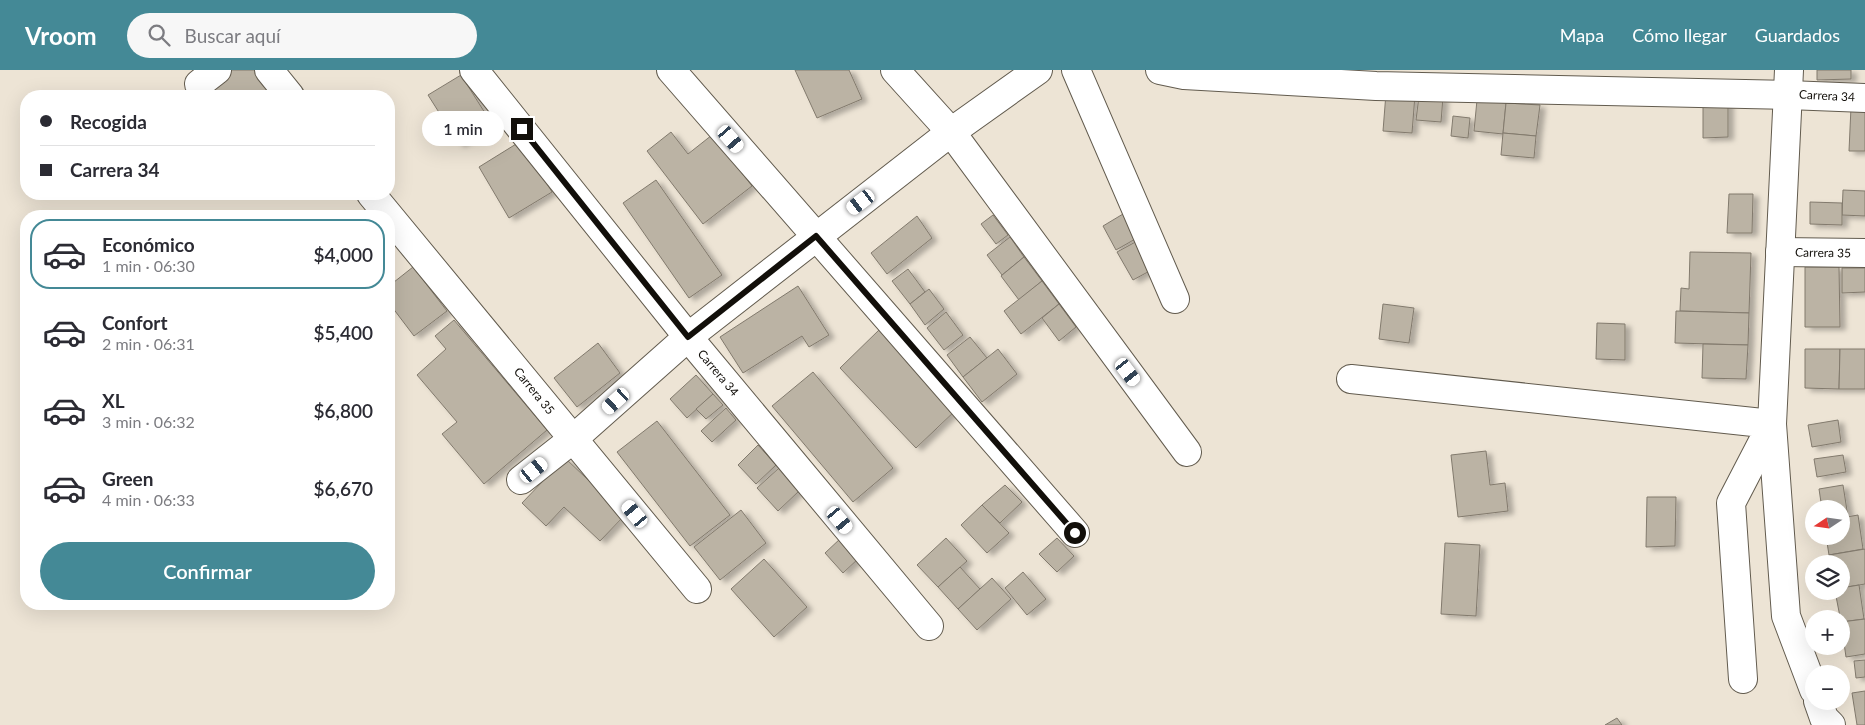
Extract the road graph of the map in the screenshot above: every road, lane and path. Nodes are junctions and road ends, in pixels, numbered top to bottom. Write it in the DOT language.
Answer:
graph roads {
  1 [pos="269,70"];
  2 [pos="474,70"];
  3 [pos="671,70"];
  4 [pos="895,70"];
  5 [pos="1038,70"];
  6 [pos="1076,70"];
  7 [pos="1160,70"];
  8 [pos="1376,78"];
  9 [pos="1789,82"];
  10 [pos="285,90"];
  11 [pos="1865,98"];
  12 [pos="951,132"];
  13 [pos="376,200"];
  14 [pos="384,210"];
  15 [pos="395,223"];
  16 [pos="816,236"];
  17 [pos="1780,252"];
  18 [pos="1865,253"];
  19 [pos="1175,299"];
  20 [pos="688,337"];
  21 [pos="1351,379"];
  22 [pos="1772,424"];
  23 [pos="573,439"];
  24 [pos="1187,452"];
  25 [pos="521,480"];
  26 [pos="1075,533"];
  27 [pos="697,589"];
  28 [pos="929,626"];
  29 [pos="1805,666"];
  30 [pos="1742,679"];
  31 [pos="1821,710"];
  32 [pos="1831,725"];
  1 -- 10 [label="street"];
  2 -- 20 [label="street, Carrera 34"];
  3 -- 16 [label="street"];
  4 -- 12 [label="street"];
  5 -- 12 [label="street"];
  6 -- 19 [label="street"];
  7 -- 8 [label="street, Carrera 34"];
  8 -- 9 [label="street, Carrera 34"];
  9 -- 11 [label="street, Carrera 34"];
  9 -- 17 [label="street"];
  12 -- 16 [label="street"];
  12 -- 24 [label="street"];
  13 -- 14 [label="street, Carrera 35"];
  15 -- 23 [label="street, Carrera 35"];
  16 -- 20 [label="street"];
  16 -- 26 [label="street"];
  17 -- 18 [label="street, Carrera 35"];
  17 -- 22 [label="street"];
  20 -- 23 [label="street"];
  20 -- 28 [label="street, Carrera 34"];
  21 -- 22 [label="street"];
  22 -- 29 [label="street"];
  22 -- 30 [label="street"];
  23 -- 25 [label="street"];
  23 -- 27 [label="street, Carrera 35"];
  31 -- 32 [label="street"];
}
